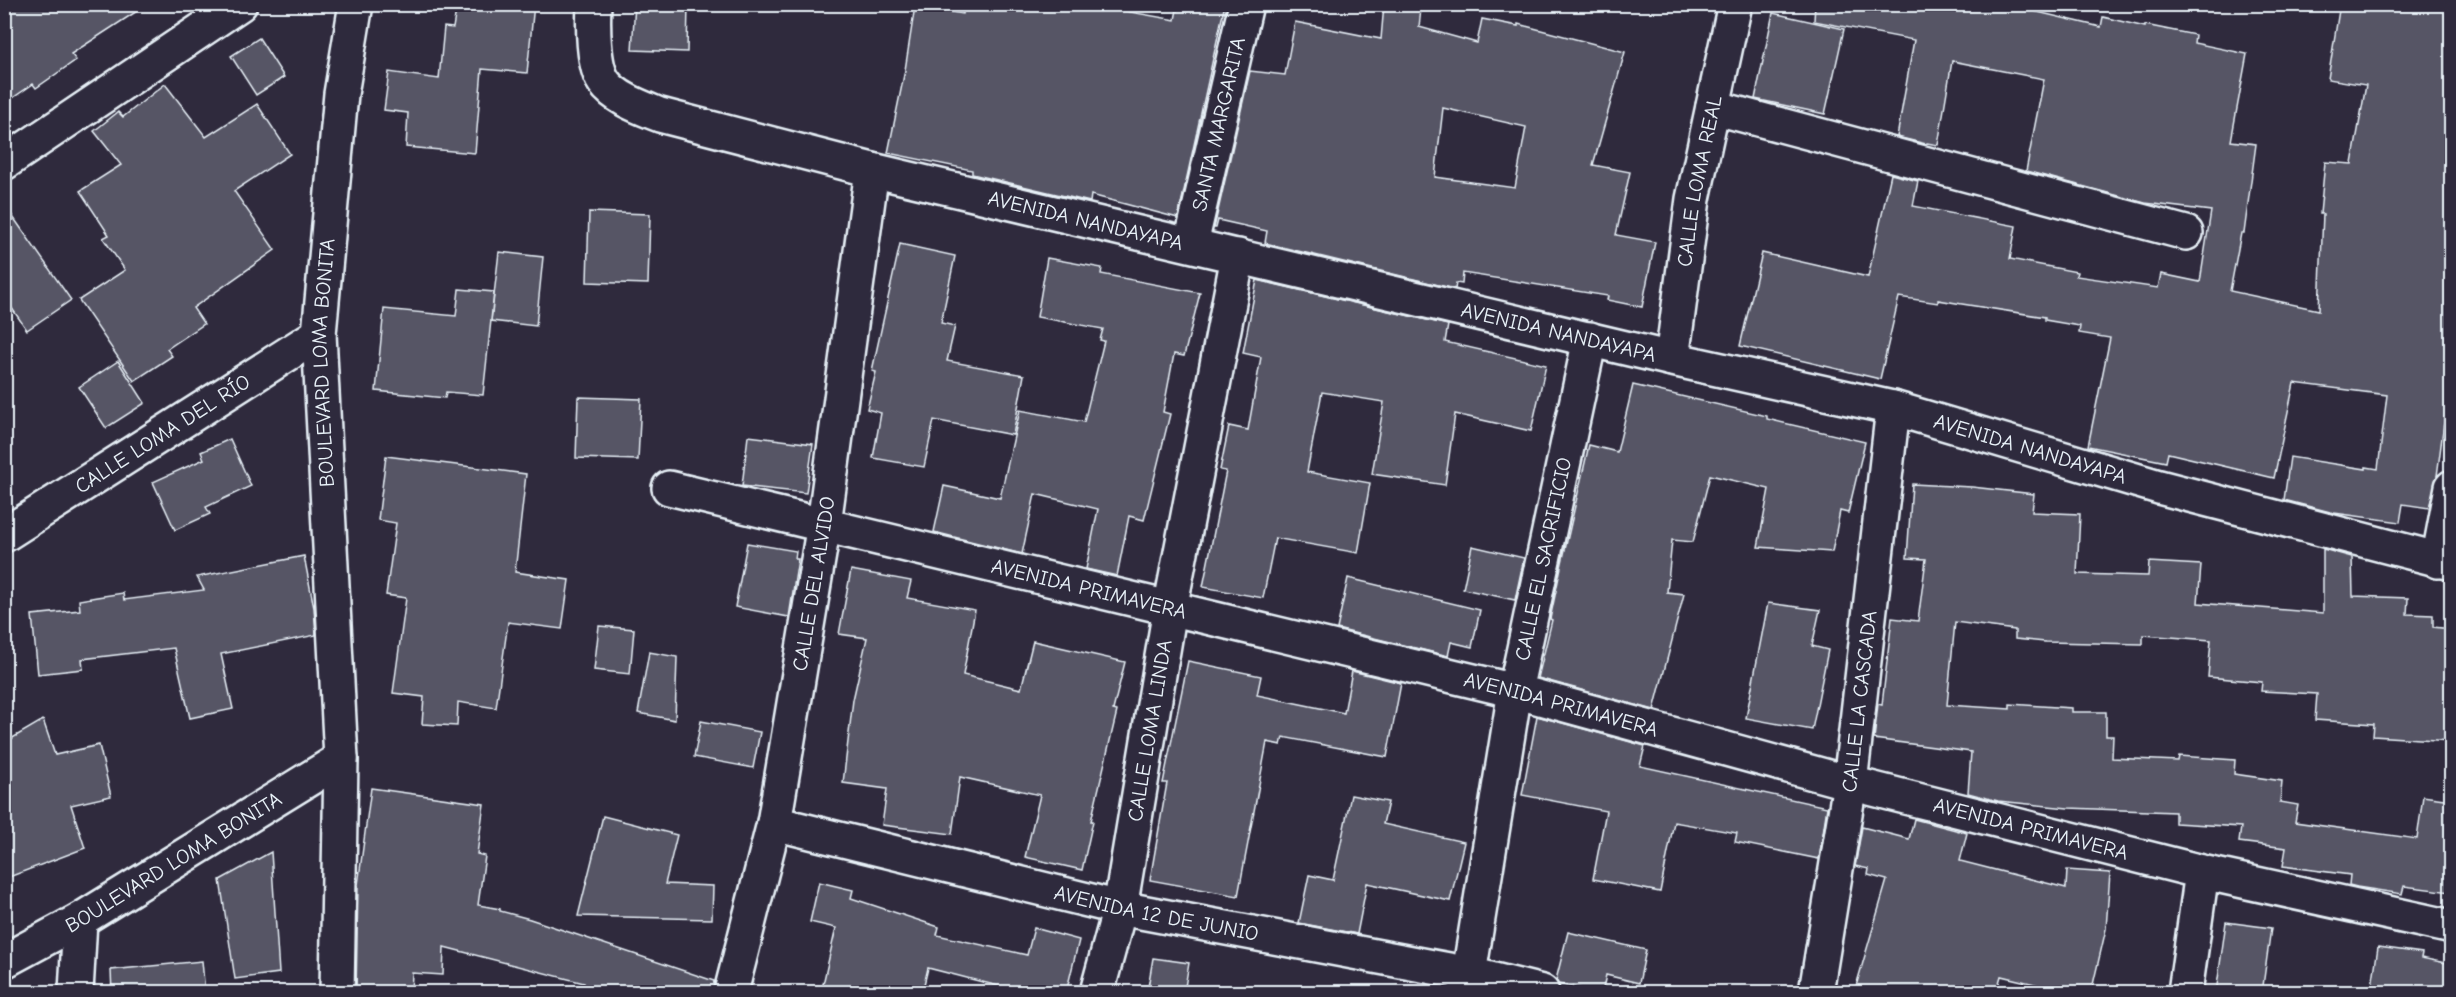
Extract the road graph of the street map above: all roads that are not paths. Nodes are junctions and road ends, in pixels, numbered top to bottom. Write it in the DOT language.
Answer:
graph roads {
  1 [pos="240,4"];
  2 [pos="356,4"];
  3 [pos="594,4"];
  4 [pos="1246,4"];
  5 [pos="1735,4"];
  6 [pos="1713,107"];
  7 [pos="4,163"];
  8 [pos="872,170"];
  9 [pos="2186,234"];
  10 [pos="1191,244"];
  11 [pos="1238,256"];
  12 [pos="318,334"];
  13 [pos="1590,339"];
  14 [pos="1672,359"];
  15 [pos="1893,408"];
  16 [pos="2451,487"];
  17 [pos="669,488"];
  18 [pos="825,524"];
  19 [pos="4,535"];
  20 [pos="2445,562"];
  21 [pos="1170,609"];
  22 [pos="1515,691"];
  23 [pos="341,759"];
  24 [pos="1850,783"];
  25 [pos="774,824"];
  26 [pos="2202,872"];
  27 [pos="1120,908"];
  28 [pos="80,920"];
  29 [pos="2451,927"];
  30 [pos="4,961"];
  31 [pos="1468,983"];
  32 [pos="76,993"];
  33 [pos="338,993"];
  34 [pos="731,993"];
  35 [pos="1097,993"];
  36 [pos="1542,993"];
  37 [pos="1816,993"];
  38 [pos="2185,993"];
  1 -- 7 [label="street"];
  2 -- 12 [label="street, BOULEVARD LOMA BONITA"];
  3 -- 8 [label="street, AVENIDA NANDAYAPA"];
  4 -- 10 [label="street, SANTA MARGARITA"];
  5 -- 6 [label="street, CALLE LOMA REAL"];
  6 -- 9 [label="street"];
  6 -- 14 [label="street, CALLE LOMA REAL"];
  8 -- 10 [label="street, AVENIDA NANDAYAPA"];
  8 -- 18 [label="street, CALLE DEL ALVIDO"];
  10 -- 11 [label="street, AVENIDA NANDAYAPA"];
  11 -- 13 [label="street, AVENIDA NANDAYAPA"];
  11 -- 21 [label="street, CALLE LOMA LINDA"];
  12 -- 19 [label="street, CALLE LOMA DEL RÍO"];
  12 -- 23 [label="street, BOULEVARD LOMA BONITA"];
  13 -- 14 [label="street, AVENIDA NANDAYAPA"];
  13 -- 22 [label="street, CALLE EL SACRIFICIO"];
  14 -- 15 [label="street, AVENIDA NANDAYAPA"];
  15 -- 20 [label="street, AVENIDA NANDAYAPA"];
  15 -- 24 [label="street, CALLE LA CASCADA"];
  16 -- 20 [label="street"];
  17 -- 18 [label="street, AVENIDA PRIMAVERA"];
  18 -- 21 [label="street, AVENIDA PRIMAVERA"];
  18 -- 25 [label="street, CALLE DEL ALVIDO"];
  21 -- 22 [label="street, AVENIDA PRIMAVERA"];
  21 -- 27 [label="street, CALLE LOMA LINDA"];
  22 -- 24 [label="street, AVENIDA PRIMAVERA"];
  22 -- 31 [label="street, CALLE EL SACRIFICIO"];
  23 -- 28 [label="street, BOULEVARD LOMA BONITA"];
  23 -- 33 [label="street, BOULEVARD LOMA BONITA"];
  24 -- 26 [label="street, AVENIDA PRIMAVERA"];
  24 -- 37 [label="street, CALLE LA CASCADA"];
  25 -- 27 [label="street, AVENIDA 12 DE JUNIO"];
  25 -- 34 [label="street, CALLE DEL ALVIDO"];
  26 -- 29 [label="street, AVENIDA PRIMAVERA"];
  26 -- 38 [label="street"];
  27 -- 31 [label="street, AVENIDA 12 DE JUNIO"];
  27 -- 35 [label="street, CALLE LOMA LINDA"];
  28 -- 30 [label="street, BOULEVARD LOMA BONITA"];
  28 -- 32 [label="street"];
  31 -- 36 [label="street, AVENIDA 12 DE JUNIO"];
}
